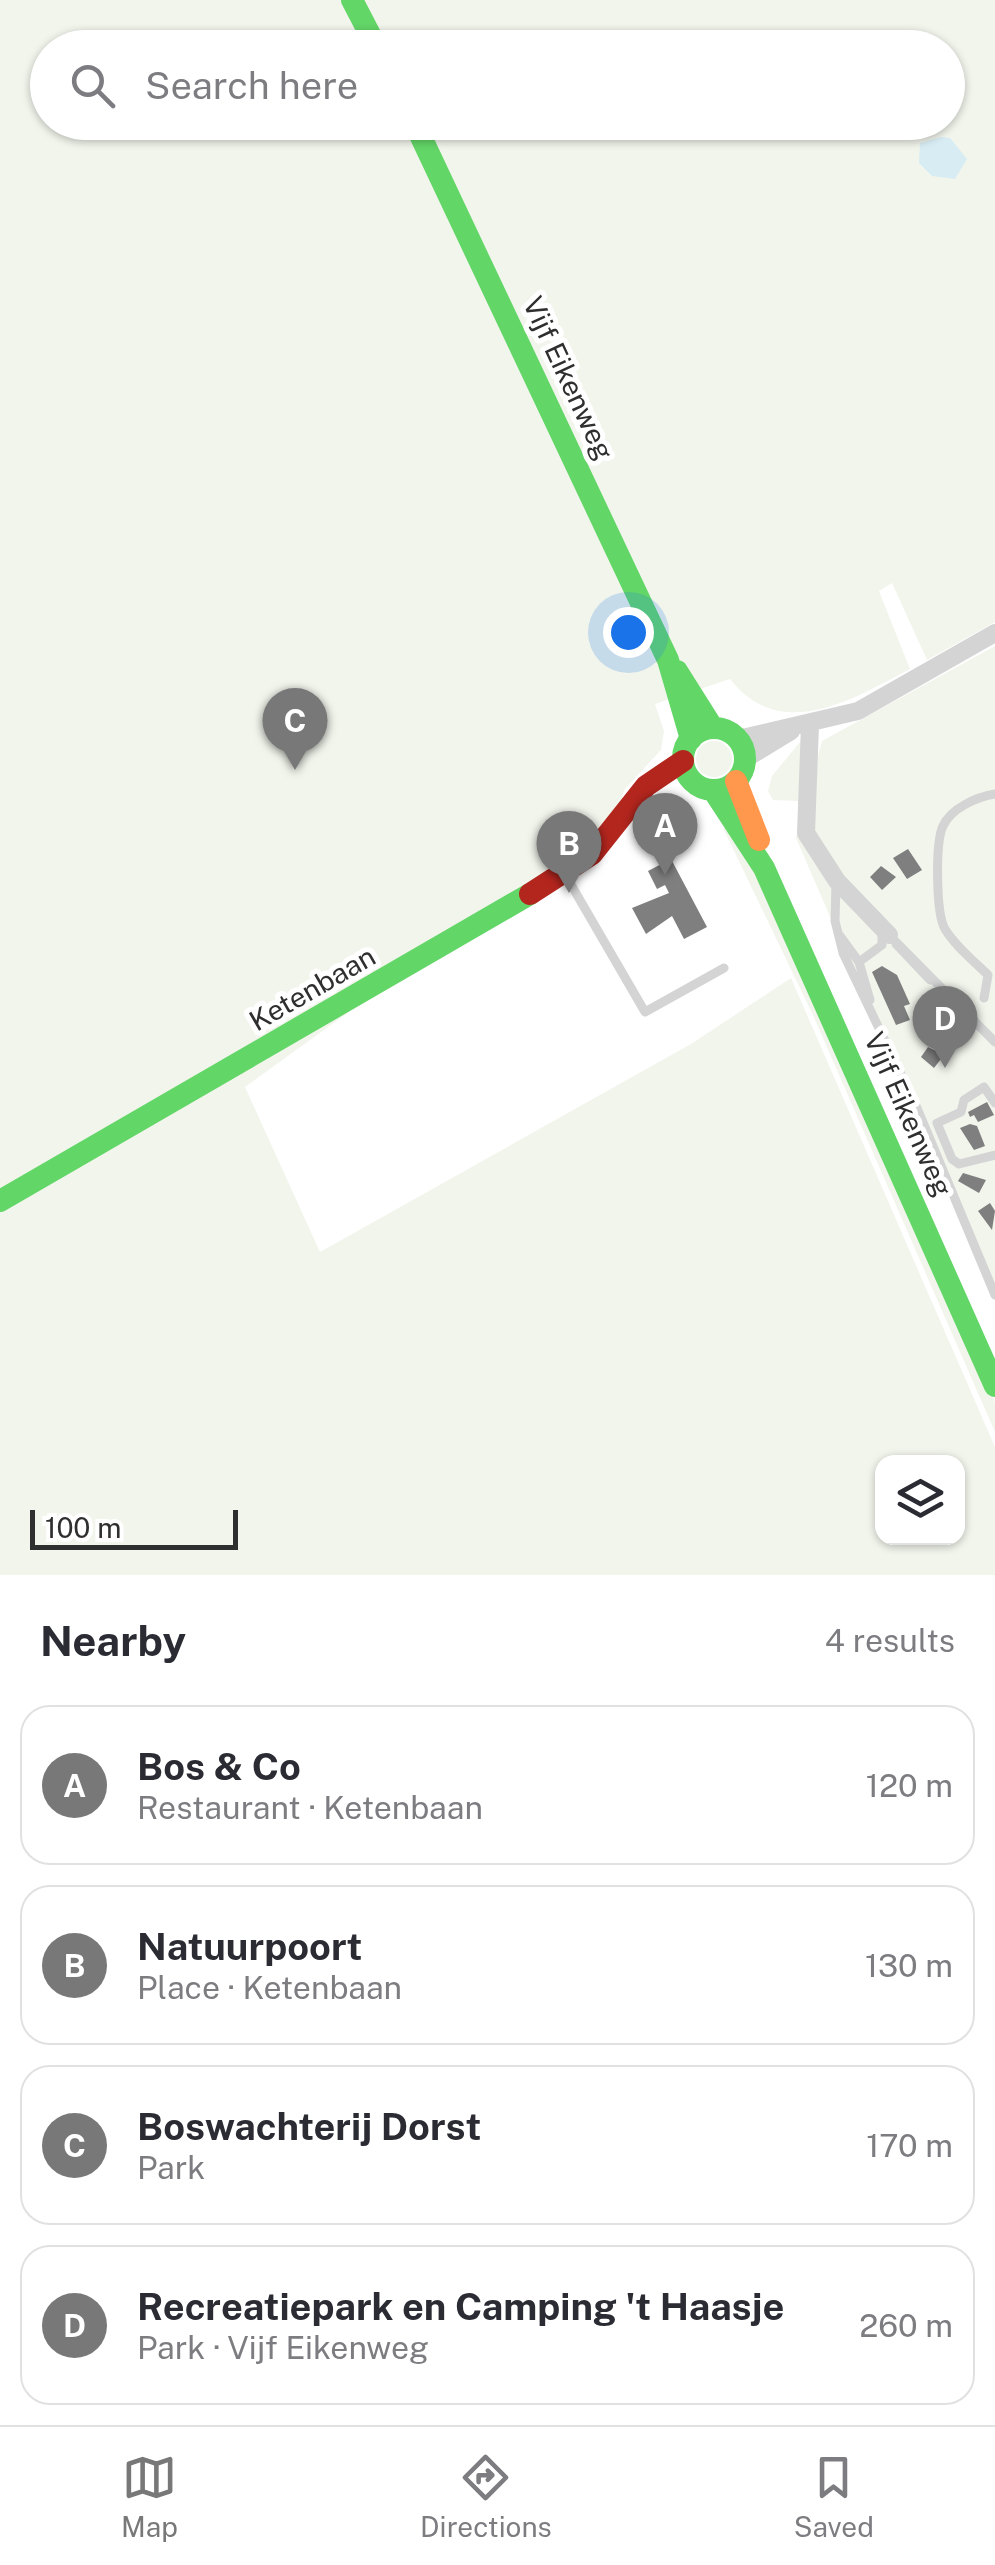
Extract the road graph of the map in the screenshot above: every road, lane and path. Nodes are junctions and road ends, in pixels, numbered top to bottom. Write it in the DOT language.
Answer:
graph roads {
  1 [pos="352,0"];
  2 [pos="368,30"];
  3 [pos="422,140"];
  4 [pos="995,633"];
  5 [pos="668,660"];
  6 [pos="805,726"];
  7 [pos="713,728"];
  8 [pos="740,760"];
  9 [pos="695,767"];
  10 [pos="995,794"];
  11 [pos="764,868"];
  12 [pos="565,874"];
  13 [pos="836,880"];
  14 [pos="885,930"];
  15 [pos="838,934"];
  16 [pos="859,962"];
  17 [pos="724,968"];
  18 [pos="984,998"];
  19 [pos="871,1008"];
  20 [pos="995,1042"];
  21 [pos="995,1103"];
  22 [pos="995,1156"];
  23 [pos="0,1202"];
  24 [pos="995,1295"];
  25 [pos="995,1386"];
  1 -- 2 [label="main road"];
  3 -- 5 [label="main road, Vijf Eikenweg"];
  4 -- 6 [label="street"];
  5 -- 7 [label="main road, Vijf Eikenweg"];
  5 -- 9 [label="main road, Vijf Eikenweg"];
  6 -- 8 [label="street"];
  6 -- 13 [label="street"];
  7 -- 8 [label="main road"];
  7 -- 9 [label="main road"];
  8 -- 9 [label="main road"];
  8 -- 11 [label="main road, Vijf Eikenweg"];
  9 -- 11 [label="main road, Vijf Eikenweg"];
  9 -- 12 [label="main road, Ketenbaan"];
  10 -- 18 [label="lane"];
  11 -- 25 [label="main road, Vijf Eikenweg"];
  12 -- 17 [label="lane"];
  12 -- 23 [label="main road, Ketenbaan"];
  13 -- 14 [label="street"];
  13 -- 15 [label="lane"];
  14 -- 16 [label="lane"];
  14 -- 20 [label="lane"];
  15 -- 16 [label="lane"];
  15 -- 19 [label="lane"];
  16 -- 19 [label="lane"];
  19 -- 24 [label="lane"];
  21 -- 22 [label="lane"];
}
